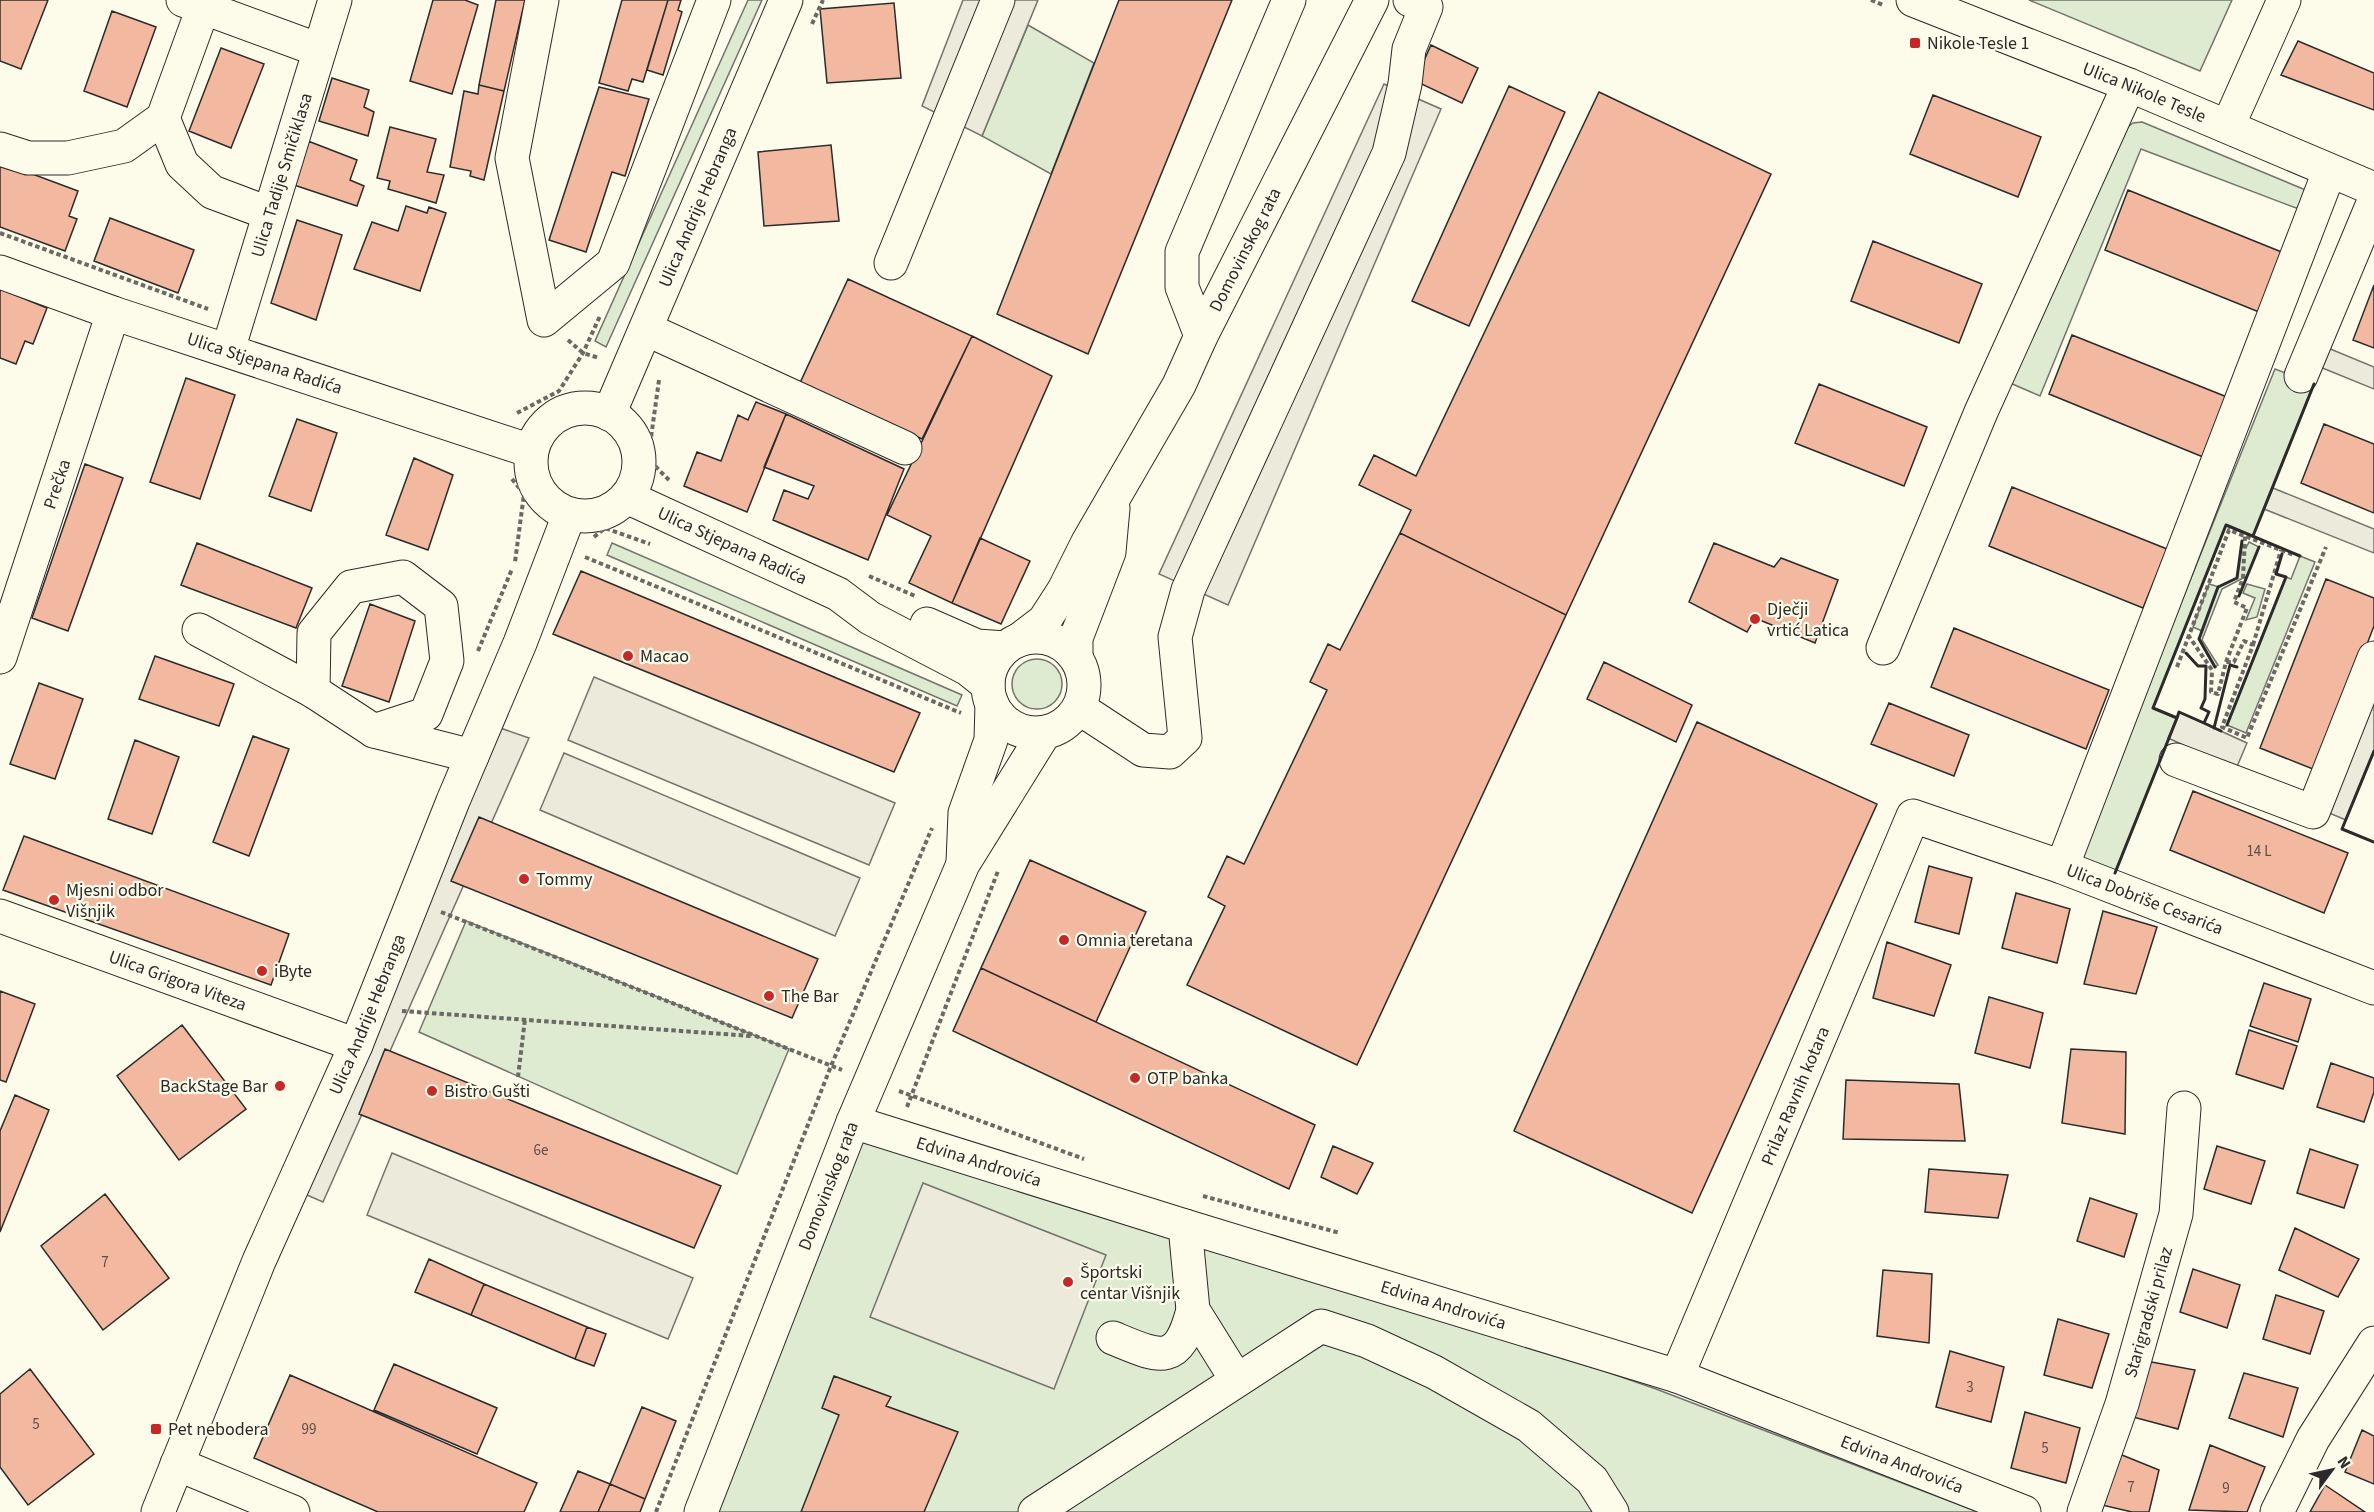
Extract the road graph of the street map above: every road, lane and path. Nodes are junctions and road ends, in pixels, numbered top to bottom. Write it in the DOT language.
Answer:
graph roads {
  1 [pos="335,0"];
  2 [pos="542,0"];
  3 [pos="714,0"];
  4 [pos="786,0"];
  5 [pos="998,0"];
  6 [pos="1289,0"];
  7 [pos="1372,0"];
  8 [pos="1410,0"];
  9 [pos="1913,0"];
  10 [pos="2284,0"];
  11 [pos="192,4"];
  12 [pos="320,50"];
  13 [pos="2129,85"];
  14 [pos="163,118"];
  15 [pos="2228,126"];
  16 [pos="0,149"];
  17 [pos="2329,172"];
  18 [pos="2374,189"];
  19 [pos="2374,201"];
  20 [pos="268,213"];
  21 [pos="0,233"];
  22 [pos="891,263"];
  23 [pos="0,272"];
  24 [pos="113,313"];
  25 [pos="646,329"];
  26 [pos="232,334"];
  27 [pos="1201,336"];
  28 [pos="584,353"];
  29 [pos="660,374"];
  30 [pos="2301,376"];
  31 [pos="609,414"];
  32 [pos="511,416"];
  33 [pos="905,448"];
  34 [pos="531,451"];
  35 [pos="505,470"];
  36 [pos="677,487"];
  37 [pos="627,497"];
  38 [pos="1114,497"];
  39 [pos="569,514"];
  40 [pos="2245,536"];
  41 [pos="591,541"];
  42 [pos="656,547"];
  43 [pos="2326,547"];
  44 [pos="2280,550"];
  45 [pos="576,554"];
  46 [pos="2294,555"];
  47 [pos="863,574"];
  48 [pos="838,594"];
  49 [pos="918,597"];
  50 [pos="199,630"];
  51 [pos="2188,635"];
  52 [pos="1012,644"];
  53 [pos="2253,645"];
  54 [pos="1883,648"];
  55 [pos="0,657"];
  56 [pos="1076,658"];
  57 [pos="2374,658"];
  58 [pos="474,660"];
  59 [pos="2226,662"];
  60 [pos="2176,667"];
  61 [pos="313,691"];
  62 [pos="978,702"];
  63 [pos="1078,708"];
  64 [pos="964,720"];
  65 [pos="374,731"];
  66 [pos="1045,732"];
  67 [pos="472,756"];
  68 [pos="2176,760"];
  69 [pos="1913,816"];
  70 [pos="932,825"];
  71 [pos="1002,861"];
  72 [pos="963,864"];
  73 [pos="2062,867"];
  74 [pos="413,901"];
  75 [pos="0,916"];
  76 [pos="2374,988"];
  77 [pos="369,1009"];
  78 [pos="525,1019"];
  79 [pos="755,1036"];
  80 [pos="356,1045"];
  81 [pos="831,1066"];
  82 [pos="518,1077"];
  83 [pos="871,1081"];
  84 [pos="912,1096"];
  85 [pos="2184,1107"];
  86 [pos="853,1122"];
  87 [pos="1095,1163"];
  88 [pos="1194,1194"];
  89 [pos="1185,1226"];
  90 [pos="1341,1233"];
  91 [pos="1192,1310"];
  92 [pos="1113,1338"];
  93 [pos="2374,1343"];
  94 [pos="1677,1376"];
  95 [pos="1236,1379"];
  96 [pos="177,1464"];
  97 [pos="158,1512"];
  98 [pos="293,1512"];
  99 [pos="656,1512"];
  100 [pos="700,1512"];
  101 [pos="1035,1512"];
  102 [pos="1612,1512"];
  103 [pos="2024,1512"];
  104 [pos="2084,1512"];
  105 [pos="2277,1512"];
  1 -- 12 [label="street, Ulica Tadije Smičiklasa"];
  2 -- 3 [label="street"];
  4 -- 25 [label="street, Ulica Andrije Hebranga"];
  5 -- 22 [label="street"];
  6 -- 27 [label="street"];
  7 -- 27 [label="street, Domovinskog rata"];
  8 -- 63 [label="street"];
  9 -- 13 [label="street, Ulica Nikole Tesle"];
  10 -- 15 [label="street"];
  11 -- 12 [label="street"];
  11 -- 14 [label="street"];
  12 -- 20 [label="street, Ulica Tadije Smičiklasa"];
  13 -- 15 [label="street, Ulica Nikole Tesle"];
  13 -- 54 [label="street"];
  14 -- 16 [label="street"];
  14 -- 20 [label="street"];
  15 -- 17 [label="street, Ulica Nikole Tesle"];
  17 -- 18 [label="street, Ulica Nikole Tesle"];
  17 -- 73 [label="street"];
  19 -- 30 [label="street"];
  20 -- 26 [label="street, Ulica Tadije Smičiklasa"];
  21 -- 26 [label="path"];
  23 -- 24 [label="street, Ulica Stjepana Radića"];
  24 -- 26 [label="street, Ulica Stjepana Radića"];
  24 -- 55 [label="street, Prečka"];
  25 -- 31 [label="street, Ulica Andrije Hebranga"];
  25 -- 33 [label="street"];
  26 -- 34 [label="street, Ulica Stjepana Radića"];
  27 -- 38 [label="street, Domovinskog rata"];
  28 -- 32 [label="path"];
  29 -- 36 [label="path"];
  31 -- 34 [label="street"];
  31 -- 37 [label="street"];
  34 -- 39 [label="street"];
  35 -- 58 [label="path"];
  37 -- 39 [label="street"];
  37 -- 48 [label="street, Ulica Stjepana Radića"];
  38 -- 52 [label="street, Domovinskog rata"];
  38 -- 56 [label="street, Domovinskog rata"];
  39 -- 67 [label="street, Ulica Andrije Hebranga"];
  40 -- 44 [label="path"];
  40 -- 51 [label="path"];
  40 -- 59 [label="path"];
  41 -- 42 [label="path"];
  43 -- 53 [label="path"];
  44 -- 46 [label="path"];
  44 -- 53 [label="path"];
  45 -- 62 [label="path"];
  47 -- 49 [label="path"];
  48 -- 52 [label="street, Ulica Stjepana Radića"];
  48 -- 62 [label="street, Ulica Stjepana Radića"];
  50 -- 61 [label="street"];
  51 -- 59 [label="path"];
  51 -- 60 [label="path"];
  52 -- 56 [label="street"];
  52 -- 62 [label="street"];
  53 -- 59 [label="path"];
  56 -- 63 [label="street"];
  57 -- 68 [label="street"];
  61 -- 65 [label="street"];
  61 -- 65 [label="street"];
  62 -- 64 [label="path"];
  62 -- 66 [label="street"];
  62 -- 72 [label="street, Domovinskog rata"];
  63 -- 66 [label="street"];
  65 -- 67 [label="street"];
  66 -- 72 [label="street, Domovinskog rata"];
  67 -- 74 [label="street, Ulica Andrije Hebranga"];
  69 -- 73 [label="street, Ulica Dobriše Cesarića"];
  69 -- 94 [label="street, Prilaz Ravnih kotara"];
  70 -- 81 [label="path"];
  71 -- 84 [label="path"];
  72 -- 83 [label="street, Domovinskog rata"];
  73 -- 76 [label="street, Ulica Dobriše Cesarića"];
  74 -- 77 [label="street, Ulica Andrije Hebranga"];
  74 -- 79 [label="path"];
  75 -- 80 [label="street, Ulica Grigora Viteza"];
  77 -- 78 [label="path"];
  77 -- 80 [label="street, Ulica Andrije Hebranga"];
  78 -- 79 [label="path"];
  78 -- 82 [label="path"];
  79 -- 81 [label="path"];
  80 -- 96 [label="street, Ulica Andrije Hebranga"];
  81 -- 83 [label="path"];
  81 -- 99 [label="path"];
  83 -- 84 [label="path"];
  83 -- 86 [label="street, Domovinskog rata"];
  84 -- 87 [label="path"];
  85 -- 104 [label="street, Starigradski prilaz"];
  86 -- 89 [label="street, Edvina Androvića"];
  86 -- 100 [label="street, Domovinskog rata"];
  88 -- 90 [label="path"];
  89 -- 91 [label="street"];
  89 -- 94 [label="street, Edvina Androvića"];
  91 -- 92 [label="street"];
  91 -- 95 [label="street"];
  93 -- 105 [label="street"];
  94 -- 103 [label="street, Edvina Androvića"];
  95 -- 101 [label="street"];
  95 -- 102 [label="street"];
  96 -- 97 [label="street, Ulica Andrije Hebranga"];
  96 -- 98 [label="street"];
}
